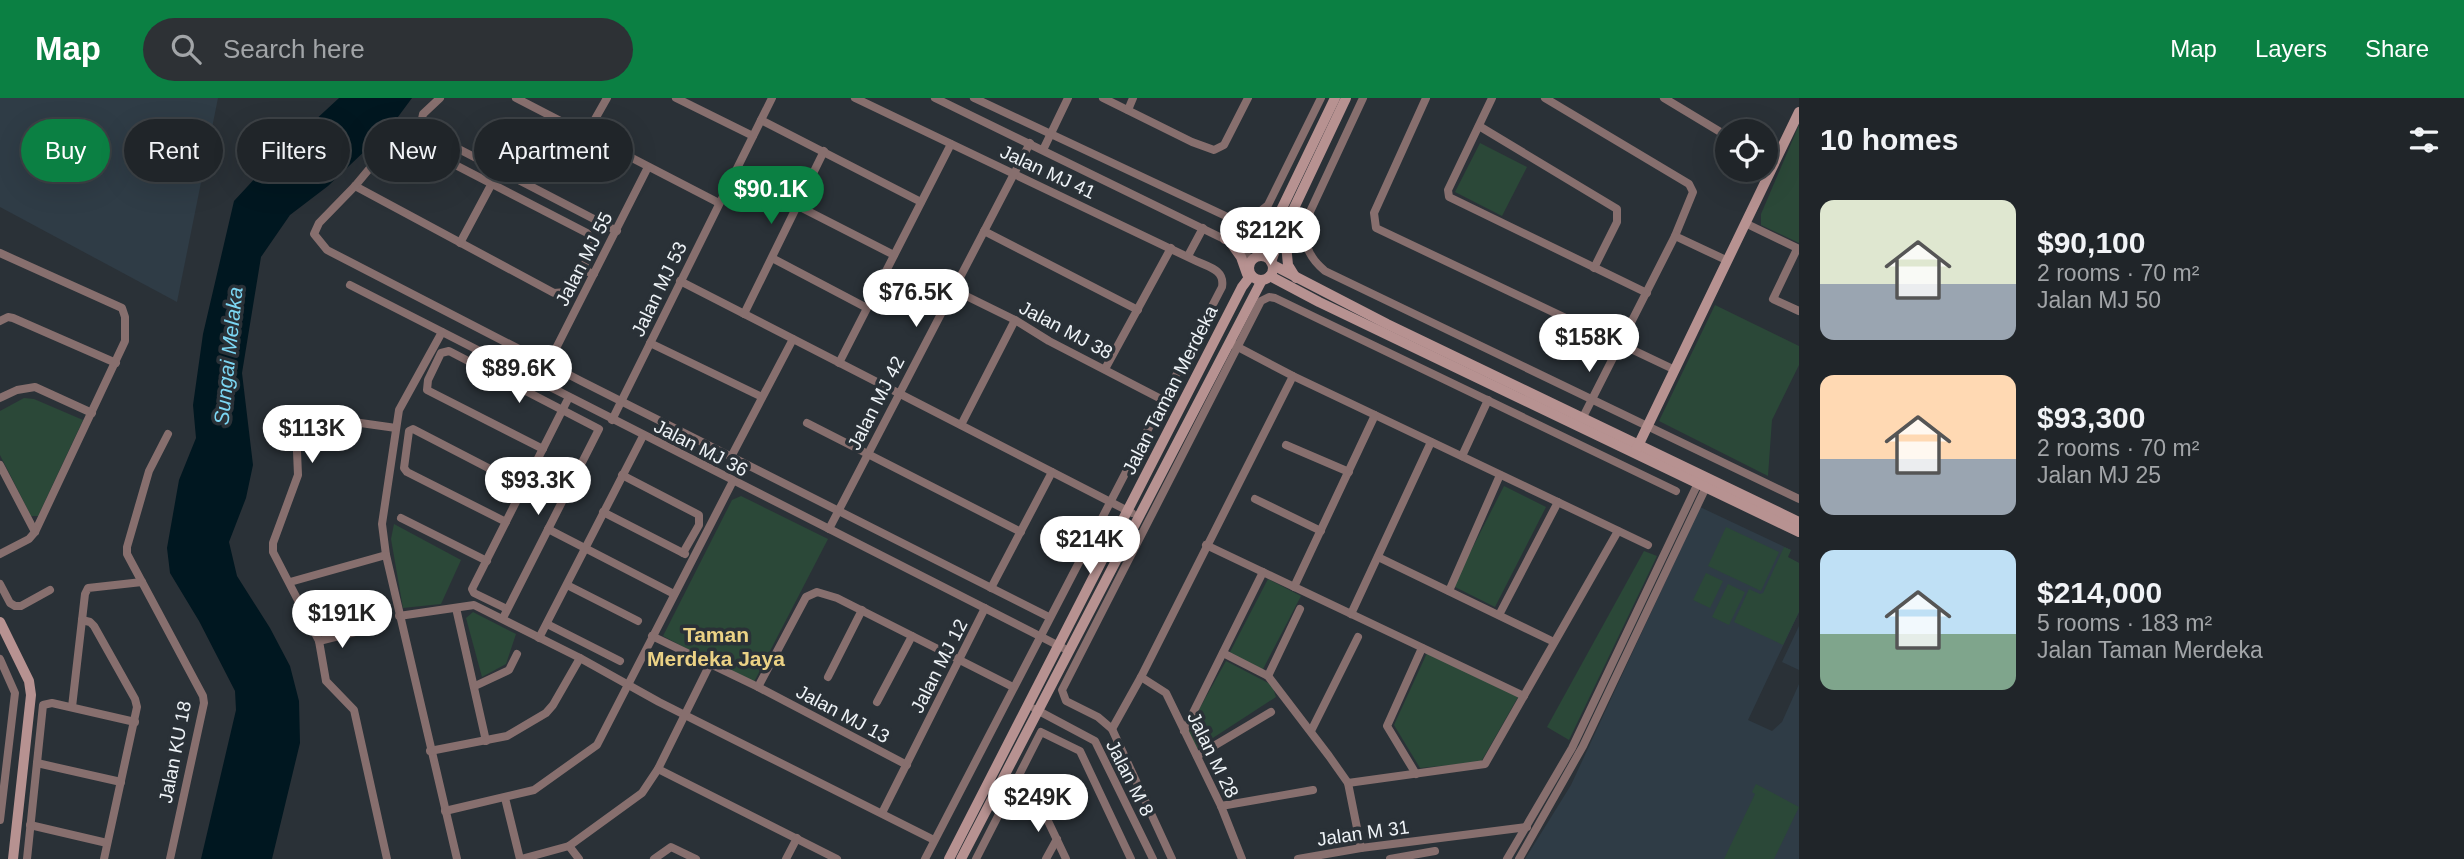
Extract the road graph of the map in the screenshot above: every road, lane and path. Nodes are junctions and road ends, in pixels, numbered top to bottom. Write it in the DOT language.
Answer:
graph roads {
  1 [pos="440,98"];
  2 [pos="516,98"];
  3 [pos="607,98"];
  4 [pos="676,98"];
  5 [pos="772,98"];
  6 [pos="855,98"];
  7 [pos="934,98"];
  8 [pos="974,98"];
  9 [pos="1068,98"];
  10 [pos="1103,98"];
  11 [pos="1133,98"];
  12 [pos="1248,98"];
  13 [pos="1321,98"];
  14 [pos="1335,98"];
  15 [pos="1346,98"];
  16 [pos="1363,98"];
  17 [pos="1426,98"];
  18 [pos="1492,98"];
  19 [pos="1545,98"];
  20 [pos="1664,98"];
  21 [pos="1128,110"];
  22 [pos="1799,112"];
  23 [pos="556,119"];
  24 [pos="595,119"];
  25 [pos="761,120"];
  26 [pos="1479,126"];
  27 [pos="1715,130"];
  28 [pos="1051,134"];
  29 [pos="753,136"];
  30 [pos="1030,143"];
  31 [pos="951,144"];
  32 [pos="1778,148"];
  33 [pos="1043,149"];
  34 [pos="824,152"];
  35 [pos="633,159"];
  36 [pos="648,167"];
  37 [pos="1014,173"];
  38 [pos="1762,182"];
  39 [pos="491,186"];
  40 [pos="355,187"];
  41 [pos="921,202"];
  42 [pos="719,203"];
  43 [pos="798,206"];
  44 [pos="1745,223"];
  45 [pos="1280,225"];
  46 [pos="1203,228"];
  47 [pos="617,231"];
  48 [pos="984,231"];
  49 [pos="1675,236"];
  50 [pos="1228,241"];
  51 [pos="460,243"];
  52 [pos="1171,248"];
  53 [pos="1798,249"];
  54 [pos="0,253"];
  55 [pos="894,255"];
  56 [pos="1188,256"];
  57 [pos="772,258"];
  58 [pos="1255,258"];
  59 [pos="1726,260"];
  60 [pos="1594,268"];
  61 [pos="583,270"];
  62 [pos="1265,272"];
  63 [pos="594,274"];
  64 [pos="680,281"];
  65 [pos="1295,284"];
  66 [pos="350,285"];
  67 [pos="1242,287"];
  68 [pos="953,289"];
  69 [pos="1254,293"];
  70 [pos="1647,293"];
  71 [pos="867,308"];
  72 [pos="1138,310"];
  73 [pos="1799,311"];
  74 [pos="744,314"];
  75 [pos="1015,320"];
  76 [pos="0,321"];
  77 [pos="442,332"];
  78 [pos="793,339"];
  79 [pos="650,343"];
  80 [pos="1233,344"];
  81 [pos="1620,344"];
  82 [pos="116,363"];
  83 [pos="839,363"];
  84 [pos="548,365"];
  85 [pos="1105,369"];
  86 [pos="1673,369"];
  87 [pos="1293,376"];
  88 [pos="1499,387"];
  89 [pos="899,393"];
  90 [pos="569,397"];
  91 [pos="762,397"];
  92 [pos="0,398"];
  93 [pos="1163,400"];
  94 [pos="1592,400"];
  95 [pos="1489,401"];
  96 [pos="621,402"];
  97 [pos="562,411"];
  98 [pos="92,413"];
  99 [pos="1376,415"];
  100 [pos="1583,417"];
  101 [pos="612,419"];
  102 [pos="807,423"];
  103 [pos="961,425"];
  104 [pos="1646,426"];
  105 [pos="396,428"];
  106 [pos="167,435"];
  107 [pos="643,436"];
  108 [pos="1431,442"];
  109 [pos="1286,444"];
  110 [pos="1636,448"];
  111 [pos="543,449"];
  112 [pos="868,453"];
  113 [pos="1462,456"];
  114 [pos="731,457"];
  115 [pos="0,465"];
  116 [pos="1052,472"];
  117 [pos="1349,472"];
  118 [pos="622,475"];
  119 [pos="1500,475"];
  120 [pos="733,481"];
  121 [pos="1704,482"];
  122 [pos="523,486"];
  123 [pos="1676,491"];
  124 [pos="1255,499"];
  125 [pos="1799,499"];
  126 [pos="1109,501"];
  127 [pos="1558,502"];
  128 [pos="838,511"];
  129 [pos="603,512"];
  130 [pos="1133,513"];
  131 [pos="401,518"];
  132 [pos="506,522"];
  133 [pos="1799,522"];
  134 [pos="548,529"];
  135 [pos="829,529"];
  136 [pos="1618,530"];
  137 [pos="36,531"];
  138 [pos="1021,531"];
  139 [pos="1321,531"];
  140 [pos="1799,532"];
  141 [pos="1206,545"];
  142 [pos="1648,545"];
  143 [pos="585,549"];
  144 [pos="683,553"];
  145 [pos="0,554"];
  146 [pos="386,555"];
  147 [pos="1378,557"];
  148 [pos="693,558"];
  149 [pos="487,561"];
  150 [pos="1263,572"];
  151 [pos="142,582"];
  152 [pos="290,582"];
  153 [pos="0,584"];
  154 [pos="567,585"];
  155 [pos="1294,587"];
  156 [pos="990,588"];
  157 [pos="50,590"];
  158 [pos="1449,591"];
  159 [pos="674,594"];
  160 [pos="456,608"];
  161 [pos="985,608"];
  162 [pos="507,609"];
  163 [pos="1300,609"];
  164 [pos="862,610"];
  165 [pos="1351,614"];
  166 [pos="1499,615"];
  167 [pos="399,616"];
  168 [pos="1049,617"];
  169 [pos="503,618"];
  170 [pos="82,620"];
  171 [pos="638,621"];
  172 [pos="0,622"];
  173 [pos="547,624"];
  174 [pos="359,631"];
  175 [pos="652,636"];
  176 [pos="912,636"];
  177 [pos="1040,636"];
  178 [pos="1358,637"];
  179 [pos="539,638"];
  180 [pos="318,641"];
  181 [pos="1554,642"];
  182 [pos="1058,645"];
  183 [pos="1422,648"];
  184 [pos="1069,651"];
  185 [pos="1223,653"];
  186 [pos="517,654"];
  187 [pos="580,658"];
  188 [pos="0,659"];
  189 [pos="960,659"];
  190 [pos="620,662"];
  191 [pos="710,664"];
  192 [pos="1268,676"];
  193 [pos="828,677"];
  194 [pos="1141,677"];
  195 [pos="627,685"];
  196 [pos="475,686"];
  197 [pos="758,687"];
  198 [pos="1013,687"];
  199 [pos="1524,696"];
  200 [pos="877,702"];
  201 [pos="1028,705"];
  202 [pos="72,707"];
  203 [pos="1039,711"];
  204 [pos="1271,712"];
  205 [pos="684,715"];
  206 [pos="135,722"];
  207 [pos="1112,729"];
  208 [pos="1184,731"];
  209 [pos="1311,731"];
  210 [pos="486,741"];
  211 [pos="430,751"];
  212 [pos="1197,756"];
  213 [pos="37,763"];
  214 [pos="907,765"];
  215 [pos="658,769"];
  216 [pos="1416,774"];
  217 [pos="1003,776"];
  218 [pos="121,782"];
  219 [pos="1014,782"];
  220 [pos="1348,783"];
  221 [pos="1313,790"];
  222 [pos="505,798"];
  223 [pos="1,801"];
  224 [pos="20,804"];
  225 [pos="1221,806"];
  226 [pos="445,811"];
  227 [pos="882,813"];
  228 [pos="0,820"];
  229 [pos="30,825"];
  230 [pos="1526,827"];
  231 [pos="1535,831"];
  232 [pos="797,838"];
  233 [pos="1057,839"];
  234 [pos="934,840"];
  235 [pos="1432,840"];
  236 [pos="107,843"];
  237 [pos="569,846"];
  238 [pos="1361,848"];
  239 [pos="1435,855"];
  240 [pos="13,859"];
  241 [pos="27,859"];
  242 [pos="104,859"];
  243 [pos="170,859"];
  244 [pos="387,859"];
  245 [pos="457,859"];
  246 [pos="520,859"];
  247 [pos="579,859"];
  248 [pos="654,859"];
  249 [pos="696,859"];
  250 [pos="786,859"];
  251 [pos="838,859"];
  252 [pos="925,859"];
  253 [pos="949,859"];
  254 [pos="961,859"];
  255 [pos="976,859"];
  256 [pos="1046,859"];
  257 [pos="1066,859"];
  258 [pos="1130,859"];
  259 [pos="1153,859"];
  260 [pos="1172,859"];
  261 [pos="1242,859"];
  262 [pos="1298,859"];
  263 [pos="1390,859"];
  264 [pos="1507,859"];
  265 [pos="1519,859"];
  1 -- 47 [label="street"];
  2 -- 23 [label="street"];
  3 -- 24 [label="street"];
  4 -- 29 [label="street"];
  5 -- 25 [label="street, Jalan MJ 53"];
  6 -- 31 [label="street, Jalan MJ 41"];
  7 -- 30 [label="street"];
  8 -- 28 [label="street"];
  9 -- 28 [label="street"];
  10 -- 21 [label="street"];
  11 -- 21 [label="street"];
  12 -- 21 [label="street"];
  13 -- 28 [label="street"];
  14 -- 45 [label="main road"];
  15 -- 45 [label="main road"];
  16 -- 94 [label="street"];
  17 -- 81 [label="street"];
  18 -- 26 [label="street"];
  19 -- 49 [label="street"];
  20 -- 27 [label="street"];
  22 -- 32 [label="main road"];
  25 -- 29 [label="street, Jalan MJ 53"];
  25 -- 34 [label="street"];
  26 -- 60 [label="street"];
  26 -- 60 [label="street"];
  28 -- 33 [label="street"];
  29 -- 42 [label="street, Jalan MJ 53"];
  30 -- 33 [label="street"];
  30 -- 37 [label="street, Jalan MJ 42"];
  31 -- 37 [label="street, Jalan MJ 41"];
  31 -- 41 [label="street"];
  33 -- 46 [label="street"];
  34 -- 41 [label="street"];
  34 -- 43 [label="street"];
  35 -- 36 [label="street"];
  36 -- 42 [label="street"];
  36 -- 47 [label="street, Jalan MJ 55"];
  37 -- 48 [label="street, Jalan MJ 42"];
  37 -- 52 [label="street, Jalan MJ 41"];
  38 -- 44 [label="main road"];
  39 -- 40 [label="street"];
  39 -- 51 [label="street"];
  39 -- 61 [label="street"];
  40 -- 51 [label="street"];
  40 -- 84 [label="street"];
  41 -- 55 [label="street"];
  42 -- 64 [label="street, Jalan MJ 53"];
  43 -- 55 [label="street"];
  43 -- 57 [label="street"];
  44 -- 53 [label="street"];
  44 -- 59 [label="main road"];
  45 -- 50 [label="main road"];
  45 -- 58 [label="main road"];
  45 -- 62 [label="main road"];
  45 -- 65 [label="main road"];
  46 -- 50 [label="street"];
  46 -- 56 [label="street"];
  47 -- 63 [label="street, Jalan MJ 55"];
  48 -- 68 [label="street, Jalan MJ 42"];
  48 -- 72 [label="street"];
  49 -- 59 [label="street"];
  49 -- 70 [label="street"];
  50 -- 58 [label="street"];
  50 -- 67 [label="main road"];
  51 -- 61 [label="street"];
  52 -- 56 [label="street, Jalan MJ 41"];
  52 -- 72 [label="street"];
  53 -- 73 [label="street"];
  54 -- 82 [label="street"];
  55 -- 71 [label="street"];
  56 -- 93 [label="street, Jalan MJ 41"];
  57 -- 71 [label="street"];
  57 -- 74 [label="street"];
  58 -- 62 [label="main road"];
  58 -- 62 [label="main road"];
  59 -- 86 [label="main road"];
  60 -- 70 [label="street"];
  61 -- 63 [label="street"];
  62 -- 65 [label="main road"];
  62 -- 67 [label="main road, Jalan Taman Merdeka"];
  62 -- 69 [label="main road, Jalan Taman Merdeka"];
  63 -- 84 [label="street, Jalan MJ 55"];
  64 -- 74 [label="street"];
  64 -- 79 [label="street, Jalan MJ 53"];
  65 -- 69 [label="main road"];
  65 -- 88 [label="main road"];
  65 -- 100 [label="main road"];
  66 -- 77 [label="street, Jalan MJ 36"];
  67 -- 130 [label="main road, Jalan Taman Merdeka"];
  68 -- 75 [label="street, Jalan MJ 38"];
  68 -- 89 [label="street, Jalan MJ 42"];
  69 -- 80 [label="main road, Jalan Taman Merdeka"];
  70 -- 81 [label="street"];
  71 -- 83 [label="street"];
  72 -- 85 [label="street"];
  74 -- 78 [label="street"];
  75 -- 85 [label="street, Jalan MJ 38"];
  75 -- 103 [label="street"];
  76 -- 82 [label="street"];
  77 -- 90 [label="street, Jalan MJ 36"];
  77 -- 105 [label="street"];
  78 -- 83 [label="street"];
  78 -- 91 [label="street"];
  79 -- 91 [label="street"];
  79 -- 96 [label="street, Jalan MJ 53"];
  80 -- 87 [label="street"];
  80 -- 95 [label="street"];
  80 -- 130 [label="main road, Jalan Taman Merdeka"];
  80 -- 207 [label="street"];
  81 -- 86 [label="street"];
  81 -- 94 [label="street"];
  82 -- 98 [label="street"];
  83 -- 89 [label="street"];
  84 -- 96 [label="street"];
  85 -- 93 [label="street, Jalan MJ 38"];
  86 -- 104 [label="main road"];
  87 -- 99 [label="street"];
  87 -- 141 [label="street"];
  88 -- 95 [label="street"];
  88 -- 110 [label="main road"];
  89 -- 103 [label="street"];
  89 -- 112 [label="street, Jalan MJ 42"];
  90 -- 97 [label="street"];
  90 -- 101 [label="street, Jalan MJ 36"];
  91 -- 114 [label="street"];
  92 -- 98 [label="street"];
  93 -- 126 [label="street"];
  94 -- 100 [label="street"];
  94 -- 104 [label="street"];
  95 -- 113 [label="street"];
  95 -- 123 [label="street"];
  96 -- 101 [label="street, Jalan MJ 53"];
  96 -- 114 [label="street"];
  97 -- 111 [label="street"];
  97 -- 111 [label="street"];
  97 -- 134 [label="street"];
  98 -- 137 [label="street"];
  99 -- 108 [label="street"];
  99 -- 117 [label="street"];
  100 -- 110 [label="main road"];
  101 -- 107 [label="street, Jalan MJ 36"];
  102 -- 112 [label="street"];
  103 -- 116 [label="street"];
  104 -- 110 [label="main road"];
  104 -- 125 [label="street"];
  105 -- 146 [label="street"];
  105 -- 152 [label="street"];
  106 -- 151 [label="street, Jalan KU 18"];
  107 -- 118 [label="street"];
  107 -- 120 [label="street, Jalan MJ 36"];
  108 -- 113 [label="street"];
  108 -- 147 [label="street"];
  109 -- 117 [label="street"];
  110 -- 121 [label="main road"];
  111 -- 122 [label="street"];
  112 -- 128 [label="street, Jalan MJ 42"];
  112 -- 138 [label="street"];
  113 -- 119 [label="street"];
  114 -- 128 [label="street"];
  115 -- 137 [label="street"];
  116 -- 126 [label="street"];
  116 -- 138 [label="street"];
  117 -- 139 [label="street"];
  118 -- 129 [label="street"];
  118 -- 144 [label="street"];
  119 -- 127 [label="street"];
  119 -- 158 [label="street"];
  120 -- 135 [label="street, Jalan MJ 36"];
  120 -- 148 [label="street"];
  121 -- 133 [label="main road"];
  121 -- 140 [label="main road"];
  121 -- 230 [label="street"];
  121 -- 231 [label="street"];
  122 -- 132 [label="street"];
  122 -- 132 [label="street"];
  124 -- 139 [label="street"];
  126 -- 130 [label="street"];
  126 -- 168 [label="street"];
  127 -- 136 [label="street"];
  127 -- 166 [label="street"];
  128 -- 135 [label="street, Jalan MJ 42"];
  128 -- 156 [label="street"];
  129 -- 143 [label="street"];
  129 -- 144 [label="street"];
  130 -- 182 [label="main road, Jalan Taman Merdeka"];
  130 -- 184 [label="main road, Jalan Taman Merdeka"];
  131 -- 149 [label="street"];
  132 -- 149 [label="street"];
  134 -- 143 [label="street"];
  134 -- 162 [label="street"];
  135 -- 161 [label="street, Jalan MJ 36"];
  136 -- 142 [label="street"];
  136 -- 181 [label="street"];
  137 -- 145 [label="street"];
  138 -- 156 [label="street"];
  139 -- 155 [label="street"];
  141 -- 150 [label="street"];
  141 -- 194 [label="street"];
  143 -- 154 [label="street"];
  143 -- 159 [label="street"];
  144 -- 148 [label="street"];
  146 -- 152 [label="street"];
  146 -- 167 [label="street"];
  147 -- 158 [label="street"];
  147 -- 165 [label="street"];
  148 -- 159 [label="street"];
  149 -- 162 [label="street"];
  150 -- 155 [label="street"];
  150 -- 185 [label="street"];
  151 -- 170 [label="street"];
  151 -- 243 [label="street, Jalan KU 18"];
  152 -- 180 [label="street"];
  153 -- 157 [label="street"];
  154 -- 171 [label="street"];
  154 -- 173 [label="street"];
  155 -- 165 [label="street"];
  156 -- 168 [label="street"];
  158 -- 166 [label="street"];
  159 -- 175 [label="street"];
  160 -- 167 [label="street"];
  160 -- 169 [label="street"];
  160 -- 196 [label="street"];
  161 -- 177 [label="street, Jalan MJ 36"];
  161 -- 189 [label="street, Jalan MJ 12"];
  162 -- 169 [label="street"];
  163 -- 192 [label="street"];
  164 -- 176 [label="street"];
  164 -- 193 [label="street"];
  164 -- 197 [label="street"];
  165 -- 183 [label="street"];
  166 -- 181 [label="street"];
  167 -- 211 [label="street"];
  168 -- 177 [label="street"];
  169 -- 179 [label="street"];
  170 -- 202 [label="street"];
  170 -- 206 [label="street"];
  172 -- 224 [label="main road"];
  173 -- 179 [label="street"];
  173 -- 190 [label="street"];
  174 -- 180 [label="street"];
  175 -- 191 [label="street, Jalan MJ 13"];
  175 -- 195 [label="street"];
  176 -- 189 [label="street"];
  176 -- 200 [label="street"];
  177 -- 182 [label="street, Jalan MJ 36"];
  177 -- 198 [label="street"];
  178 -- 209 [label="street"];
  179 -- 187 [label="street"];
  180 -- 244 [label="street"];
  181 -- 199 [label="street"];
  182 -- 184 [label="street, Jalan MJ 36"];
  182 -- 201 [label="main road, Jalan Taman Merdeka"];
  183 -- 199 [label="street"];
  183 -- 216 [label="street"];
  184 -- 203 [label="main road, Jalan Taman Merdeka"];
  185 -- 192 [label="street"];
  185 -- 208 [label="street"];
  186 -- 196 [label="street"];
  187 -- 195 [label="street"];
  187 -- 210 [label="street"];
  188 -- 223 [label="street"];
  189 -- 198 [label="street"];
  189 -- 214 [label="street, Jalan MJ 12"];
  191 -- 197 [label="street, Jalan MJ 13"];
  191 -- 205 [label="street"];
  192 -- 209 [label="street"];
  194 -- 207 [label="street"];
  194 -- 208 [label="street, Jalan M 28"];
  195 -- 205 [label="street"];
  195 -- 222 [label="street"];
  196 -- 210 [label="street"];
  197 -- 214 [label="street, Jalan MJ 13"];
  198 -- 234 [label="street"];
  199 -- 216 [label="street"];
  201 -- 203 [label="street, Jalan M 8"];
  201 -- 253 [label="main road, Jalan Taman Merdeka"];
  202 -- 206 [label="street"];
  202 -- 213 [label="street"];
  203 -- 217 [label="main road, Jalan Taman Merdeka"];
  203 -- 259 [label="street, Jalan M 8"];
  204 -- 212 [label="street"];
  205 -- 215 [label="street"];
  205 -- 227 [label="street"];
  206 -- 218 [label="street"];
  207 -- 260 [label="street"];
  208 -- 212 [label="street, Jalan M 28"];
  209 -- 220 [label="street"];
  210 -- 211 [label="street"];
  211 -- 226 [label="street"];
  212 -- 225 [label="street, Jalan M 28"];
  213 -- 218 [label="street"];
  213 -- 229 [label="street"];
  214 -- 227 [label="street, Jalan MJ 12"];
  215 -- 232 [label="street"];
  215 -- 237 [label="street"];
  216 -- 220 [label="street"];
  217 -- 219 [label="street"];
  217 -- 254 [label="main road, Jalan Taman Merdeka"];
  218 -- 236 [label="street"];
  219 -- 233 [label="street"];
  219 -- 255 [label="street"];
  219 -- 258 [label="street"];
  220 -- 238 [label="street"];
  221 -- 225 [label="street"];
  222 -- 226 [label="street"];
  222 -- 246 [label="street"];
  223 -- 224 [label="street"];
  223 -- 228 [label="street"];
  224 -- 240 [label="main road"];
  225 -- 261 [label="street, Jalan M 28"];
  226 -- 245 [label="street"];
  227 -- 234 [label="street"];
  229 -- 236 [label="street"];
  229 -- 241 [label="street"];
  230 -- 231 [label="street"];
  230 -- 235 [label="street, Jalan M 31"];
  230 -- 264 [label="street"];
  231 -- 265 [label="street"];
  232 -- 250 [label="street"];
  232 -- 251 [label="street"];
  233 -- 256 [label="street"];
  233 -- 257 [label="street"];
  234 -- 252 [label="street"];
  235 -- 238 [label="street, Jalan M 31"];
  235 -- 239 [label="street, Jalan M 31"];
  236 -- 242 [label="street"];
  237 -- 246 [label="street"];
  237 -- 247 [label="street"];
  238 -- 262 [label="street, Jalan M 31"];
  239 -- 263 [label="street"];
  248 -- 249 [label="street"];
}
